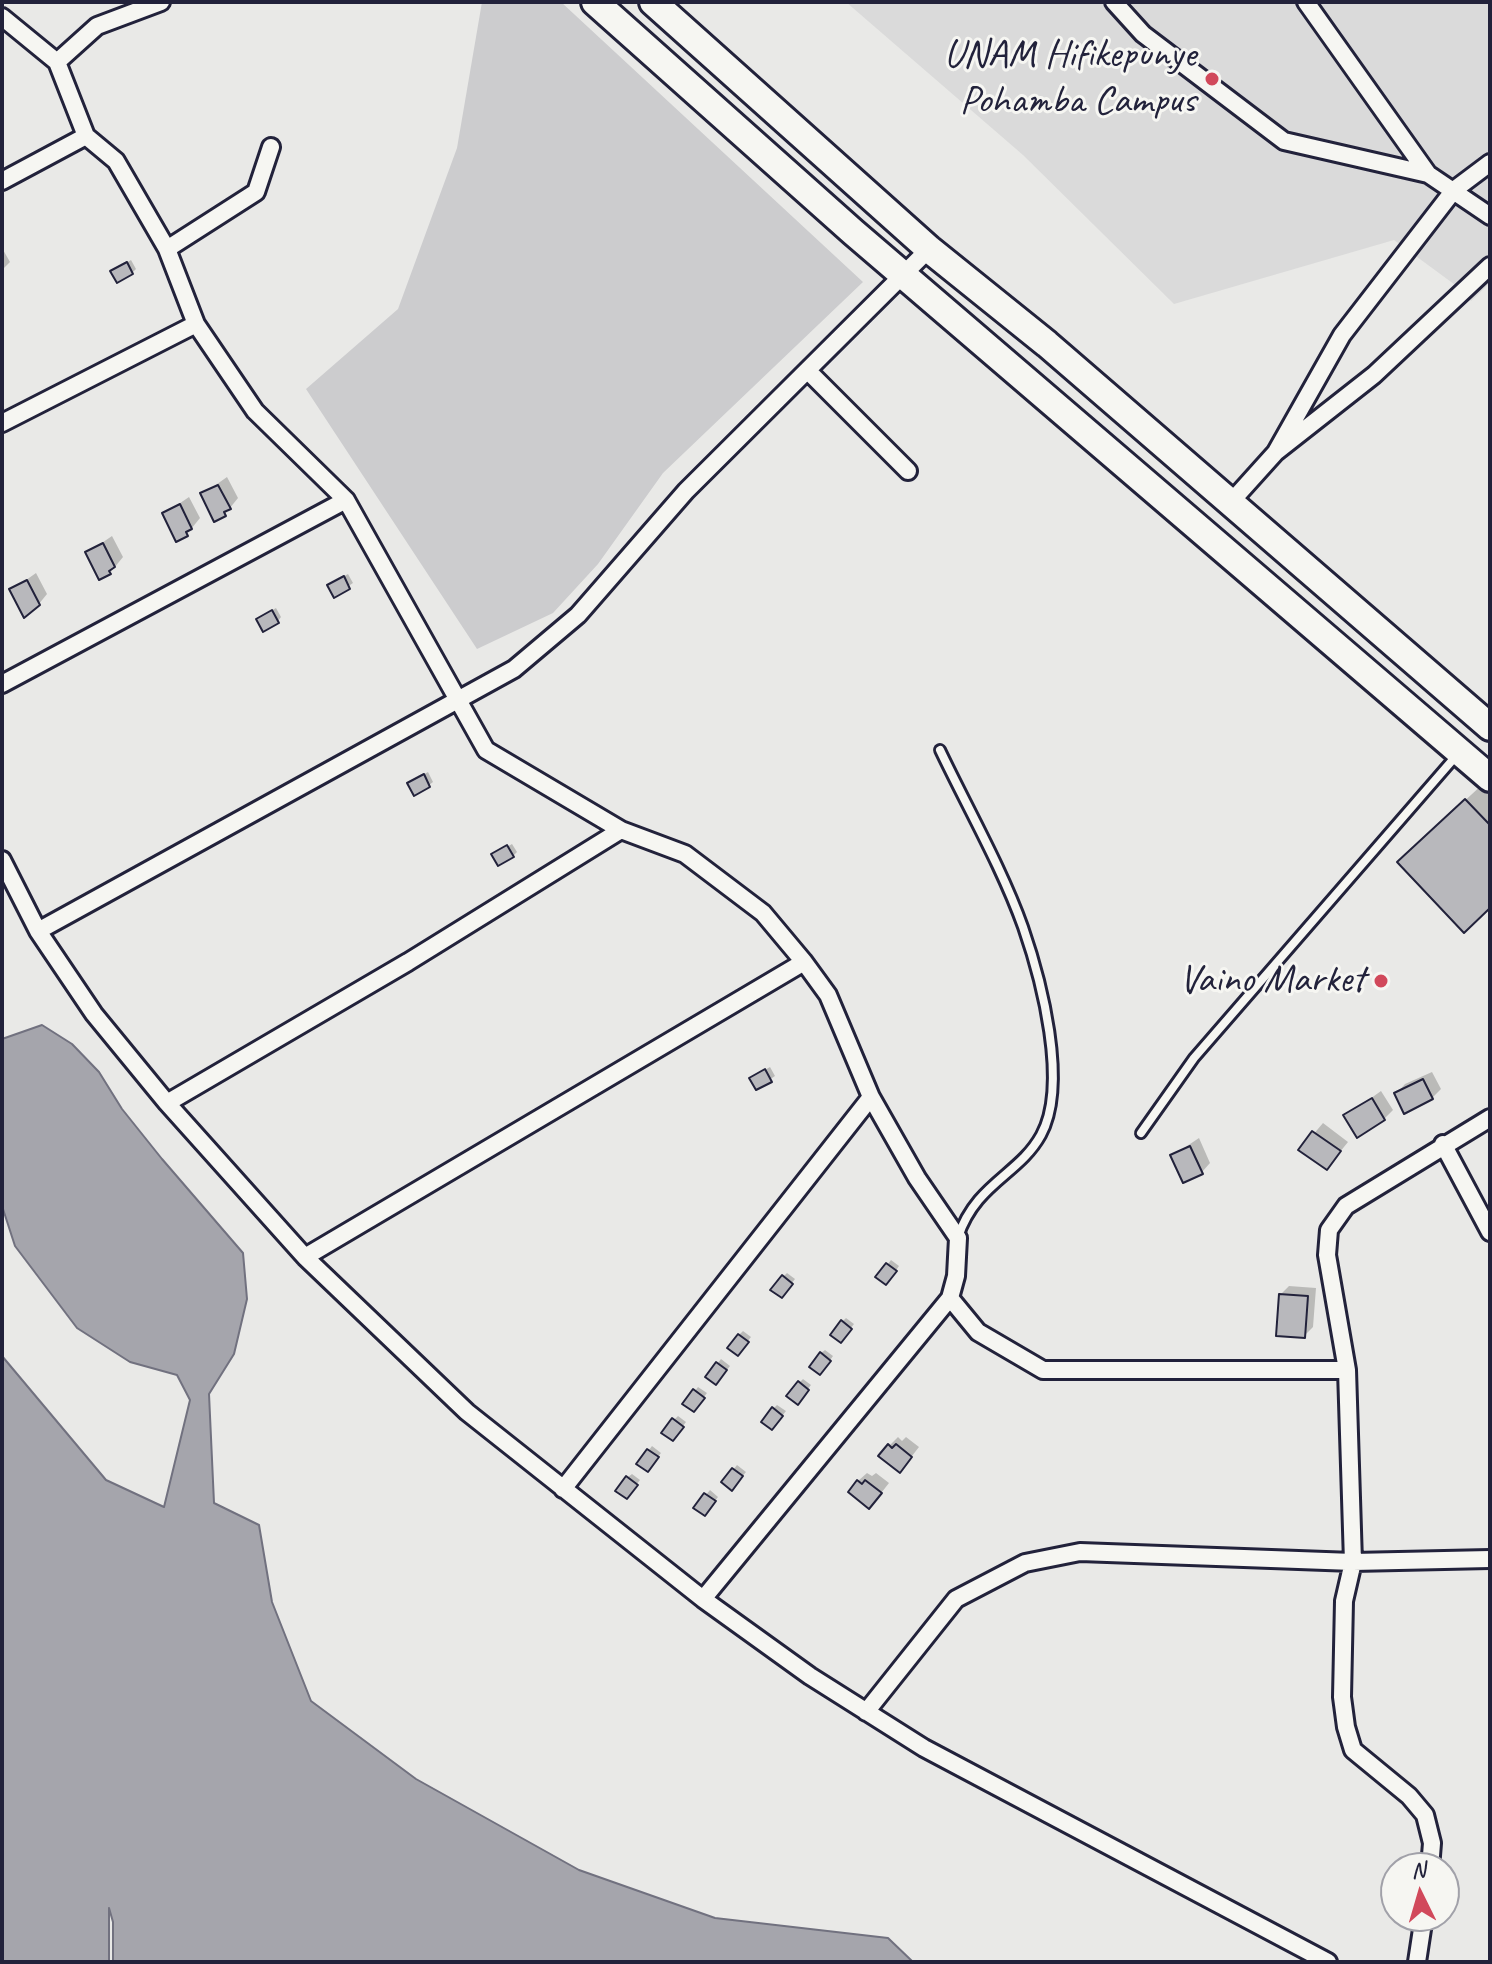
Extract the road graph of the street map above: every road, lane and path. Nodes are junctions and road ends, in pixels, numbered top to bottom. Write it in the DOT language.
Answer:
graph roads {
  1 [pos="161,2"];
  2 [pos="595,2"];
  3 [pos="653,2"];
  4 [pos="1114,2"];
  5 [pos="1306,2"];
  6 [pos="2,17"];
  7 [pos="57,62"];
  8 [pos="86,136"];
  9 [pos="271,147"];
  10 [pos="1490,163"];
  11 [pos="1428,174"];
  12 [pos="2,181"];
  13 [pos="1454,190"];
  14 [pos="1490,216"];
  15 [pos="167,249"];
  16 [pos="929,249"];
  17 [pos="1490,266"];
  18 [pos="906,276"];
  19 [pos="196,324"];
  20 [pos="808,371"];
  21 [pos="2,423"];
  22 [pos="1276,452"];
  23 [pos="908,471"];
  24 [pos="346,500"];
  25 [pos="1231,502"];
  26 [pos="1203,531"];
  27 [pos="2,684"];
  28 [pos="458,700"];
  29 [pos="1490,727"];
  30 [pos="940,750"];
  31 [pos="1459,752"];
  32 [pos="1490,778"];
  33 [pos="621,830"];
  34 [pos="2,860"];
  35 [pos="38,931"];
  36 [pos="804,962"];
  37 [pos="871,1097"];
  38 [pos="167,1103"];
  39 [pos="1490,1118"];
  40 [pos="1141,1133"];
  41 [pos="1443,1144"];
  42 [pos="1490,1232"];
  43 [pos="958,1238"];
  44 [pos="305,1257"];
  45 [pos="950,1298"];
  46 [pos="1347,1370"];
  47 [pos="563,1489"];
  48 [pos="1490,1559"];
  49 [pos="1353,1562"];
  50 [pos="703,1599"];
  51 [pos="866,1712"];
  52 [pos="1431,1852"];
  53 [pos="1422,1932"];
  54 [pos="1328,1962"];
  55 [pos="1417,1962"];
  1 -- 7 [label="street"];
  2 -- 18 [label="main road"];
  3 -- 16 [label="main road"];
  4 -- 11 [label="street"];
  5 -- 11 [label="street"];
  6 -- 7 [label="street"];
  7 -- 8 [label="street"];
  8 -- 12 [label="street"];
  8 -- 15 [label="street"];
  9 -- 15 [label="street"];
  10 -- 13 [label="street"];
  11 -- 13 [label="street"];
  13 -- 14 [label="street"];
  13 -- 22 [label="street"];
  15 -- 19 [label="street"];
  16 -- 18 [label="street"];
  16 -- 25 [label="main road"];
  17 -- 22 [label="street"];
  18 -- 20 [label="street"];
  18 -- 26 [label="main road"];
  19 -- 21 [label="street"];
  19 -- 24 [label="street"];
  20 -- 23 [label="street"];
  20 -- 28 [label="street"];
  22 -- 25 [label="street"];
  24 -- 27 [label="street"];
  24 -- 28 [label="street"];
  25 -- 26 [label="main road"];
  25 -- 29 [label="main road"];
  26 -- 31 [label="main road"];
  28 -- 33 [label="street"];
  28 -- 35 [label="street"];
  30 -- 43 [label="lane"];
  31 -- 32 [label="main road"];
  31 -- 40 [label="lane"];
  33 -- 36 [label="street"];
  33 -- 38 [label="street"];
  34 -- 35 [label="street"];
  35 -- 38 [label="street"];
  36 -- 37 [label="street"];
  36 -- 44 [label="street"];
  37 -- 43 [label="street"];
  37 -- 47 [label="street"];
  38 -- 44 [label="street"];
  39 -- 41 [label="street"];
  41 -- 42 [label="street"];
  41 -- 46 [label="street"];
  43 -- 45 [label="street"];
  44 -- 47 [label="street"];
  45 -- 46 [label="street"];
  45 -- 50 [label="street"];
  46 -- 49 [label="street"];
  47 -- 50 [label="street"];
  48 -- 49 [label="street"];
  49 -- 51 [label="street"];
  49 -- 52 [label="street"];
  50 -- 51 [label="street"];
  51 -- 54 [label="street"];
  53 -- 55 [label="street"];
}
